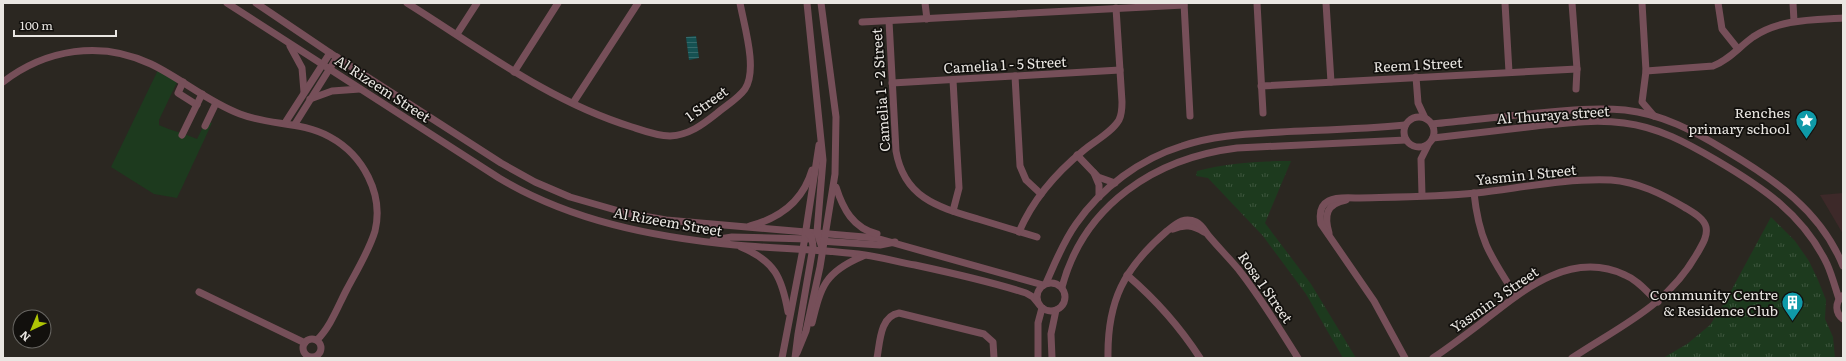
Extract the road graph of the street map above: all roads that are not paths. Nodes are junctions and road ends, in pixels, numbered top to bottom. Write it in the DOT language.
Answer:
graph roads {
  1 [pos="227,3"];
  2 [pos="256,3"];
  3 [pos="407,3"];
  4 [pos="477,3"];
  5 [pos="558,3"];
  6 [pos="638,3"];
  7 [pos="740,3"];
  8 [pos="807,3"];
  9 [pos="821,3"];
  10 [pos="926,3"];
  11 [pos="1257,3"];
  12 [pos="1326,3"];
  13 [pos="1505,3"];
  14 [pos="1572,3"];
  15 [pos="1642,3"];
  16 [pos="1718,3"];
  17 [pos="1793,3"];
  18 [pos="1184,4"];
  19 [pos="1116,8"];
  20 [pos="1843,18"];
  21 [pos="927,19"];
  22 [pos="889,21"];
  23 [pos="1794,21"];
  24 [pos="862,22"];
  25 [pos="457,34"];
  26 [pos="287,42"];
  27 [pos="1738,49"];
  28 [pos="330,53"];
  29 [pos="337,57"];
  30 [pos="322,64"];
  31 [pos="1577,68"];
  32 [pos="330,69"];
  33 [pos="1120,70"];
  34 [pos="1646,71"];
  35 [pos="514,72"];
  36 [pos="1508,72"];
  37 [pos="1015,76"];
  38 [pos="1416,77"];
  39 [pos="953,80"];
  40 [pos="3,82"];
  41 [pos="183,82"];
  42 [pos="1331,82"];
  43 [pos="892,83"];
  44 [pos="1261,86"];
  45 [pos="360,88"];
  46 [pos="1576,89"];
  47 [pos="202,94"];
  48 [pos="303,94"];
  49 [pos="310,99"];
  50 [pos="1642,102"];
  51 [pos="216,103"];
  52 [pos="574,103"];
  53 [pos="1418,103"];
  54 [pos="197,104"];
  55 [pos="1626,110"];
  56 [pos="1263,113"];
  57 [pos="1190,116"];
  58 [pos="1654,116"];
  59 [pos="1425,118"];
  60 [pos="1408,122"];
  61 [pos="285,123"];
  62 [pos="295,124"];
  63 [pos="1432,124"];
  64 [pos="205,126"];
  65 [pos="182,135"];
  66 [pos="1433,138"];
  67 [pos="820,139"];
  68 [pos="1406,140"];
  69 [pos="1428,145"];
  70 [pos="1412,146"];
  71 [pos="1077,155"];
  72 [pos="1421,159"];
  73 [pos="1094,173"];
  74 [pos="834,183"];
  75 [pos="1115,183"];
  76 [pos="1474,193"];
  77 [pos="1041,194"];
  78 [pos="1422,195"];
  79 [pos="1099,197"];
  80 [pos="953,211"];
  81 [pos="745,227"];
  82 [pos="826,232"];
  83 [pos="1019,232"];
  84 [pos="1037,237"];
  85 [pos="814,238"];
  86 [pos="709,242"];
  87 [pos="895,242"];
  88 [pos="735,245"];
  89 [pos="803,249"];
  90 [pos="813,250"];
  91 [pos="823,251"];
  92 [pos="865,255"];
  93 [pos="976,265"];
  94 [pos="1843,266"];
  95 [pos="997,272"];
  96 [pos="1127,275"];
  97 [pos="972,277"];
  98 [pos="993,283"];
  99 [pos="1044,284"];
  100 [pos="1062,287"];
  101 [pos="200,292"];
  102 [pos="1516,296"];
  103 [pos="1841,297"];
  104 [pos="1658,302"];
  105 [pos="1040,305"];
  106 [pos="1056,310"];
  107 [pos="789,316"];
  108 [pos="1843,319"];
  109 [pos="317,340"];
  110 [pos="305,343"];
  111 [pos="796,355"];
  112 [pos="306,356"];
  113 [pos="314,357"];
  114 [pos="782,358"];
  115 [pos="877,358"];
  116 [pos="994,358"];
  117 [pos="1038,358"];
  118 [pos="1052,358"];
  119 [pos="1108,358"];
  120 [pos="1200,358"];
  121 [pos="1298,358"];
  122 [pos="1405,358"];
  123 [pos="1433,358"];
  124 [pos="1572,358"];
  1 -- 26 [label="street, Al Rizeem Street"];
  2 -- 28 [label="street, Al Rizeem Street"];
  3 -- 25 [label="street, 1 Street"];
  4 -- 25 [label="street"];
  5 -- 35 [label="street"];
  6 -- 52 [label="street"];
  7 -- 52 [label="street, 1 Street"];
  8 -- 67 [label="street"];
  9 -- 74 [label="street"];
  10 -- 21 [label="street"];
  11 -- 44 [label="street"];
  12 -- 42 [label="street"];
  13 -- 36 [label="street"];
  14 -- 31 [label="street"];
  15 -- 34 [label="street"];
  16 -- 27 [label="street"];
  17 -- 23 [label="street"];
  18 -- 19 [label="street"];
  18 -- 57 [label="street"];
  19 -- 21 [label="street"];
  19 -- 33 [label="street"];
  20 -- 23 [label="street"];
  21 -- 22 [label="street"];
  22 -- 24 [label="street"];
  22 -- 43 [label="street, Camelia 1 - 2 Street"];
  23 -- 27 [label="street"];
  25 -- 35 [label="street, 1 Street"];
  26 -- 30 [label="street, Al Rizeem Street"];
  26 -- 48 [label="street"];
  27 -- 34 [label="street"];
  28 -- 29 [label="street, Al Rizeem Street"];
  28 -- 30 [label="street"];
  29 -- 32 [label="street"];
  29 -- 81 [label="street, Al Rizeem Street"];
  30 -- 32 [label="street, Al Rizeem Street"];
  30 -- 48 [label="street"];
  31 -- 36 [label="street, Reem 1 Street"];
  31 -- 46 [label="street"];
  32 -- 45 [label="street, Al Rizeem Street"];
  32 -- 49 [label="street"];
  33 -- 37 [label="street, Camelia 1 - 5 Street"];
  33 -- 71 [label="street"];
  34 -- 50 [label="street"];
  35 -- 52 [label="street, 1 Street"];
  36 -- 38 [label="street, Reem 1 Street"];
  37 -- 39 [label="street, Camelia 1 - 5 Street"];
  37 -- 77 [label="street"];
  38 -- 42 [label="street, Reem 1 Street"];
  38 -- 53 [label="street"];
  39 -- 43 [label="street, Camelia 1 - 5 Street"];
  39 -- 80 [label="street"];
  40 -- 41 [label="street"];
  41 -- 47 [label="street"];
  41 -- 54 [label="street"];
  42 -- 44 [label="street, Reem 1 Street"];
  43 -- 80 [label="street, Camelia 1 - 2 Street"];
  44 -- 56 [label="street"];
  45 -- 49 [label="street"];
  45 -- 86 [label="street, Al Rizeem Street"];
  47 -- 51 [label="street"];
  47 -- 54 [label="street"];
  48 -- 61 [label="street"];
  49 -- 62 [label="street"];
  50 -- 55 [label="street"];
  50 -- 58 [label="street"];
  51 -- 61 [label="street"];
  51 -- 64 [label="street"];
  53 -- 59 [label="street"];
  53 -- 60 [label="street"];
  54 -- 65 [label="street"];
  55 -- 58 [label="street, Al Thuraya street"];
  55 -- 63 [label="street, Al Thuraya street"];
  58 -- 94 [label="street, Al Thuraya street"];
  59 -- 60 [label="street"];
  59 -- 63 [label="street"];
  60 -- 68 [label="street"];
  60 -- 75 [label="street"];
  61 -- 62 [label="street"];
  62 -- 109 [label="street"];
  63 -- 66 [label="street"];
  66 -- 69 [label="street"];
  66 -- 103 [label="street, Al Thuraya street"];
  67 -- 81 [label="street"];
  67 -- 85 [label="street"];
  67 -- 85 [label="street"];
  68 -- 70 [label="street"];
  68 -- 100 [label="street"];
  69 -- 70 [label="street"];
  69 -- 72 [label="street"];
  70 -- 72 [label="street"];
  71 -- 73 [label="street"];
  71 -- 77 [label="street"];
  72 -- 78 [label="street"];
  73 -- 75 [label="street"];
  73 -- 79 [label="street"];
  74 -- 82 [label="street"];
  74 -- 87 [label="street"];
  75 -- 79 [label="street"];
  76 -- 78 [label="street, Yasmin 1 Street"];
  76 -- 102 [label="street"];
  76 -- 104 [label="street, Yasmin 1 Street"];
  77 -- 83 [label="street"];
  78 -- 122 [label="street, Yasmin 1 Street"];
  79 -- 99 [label="street"];
  80 -- 83 [label="street, Camelia 1 - 2 Street"];
  81 -- 85 [label="street, Al Rizeem Street"];
  82 -- 85 [label="street"];
  82 -- 87 [label="street"];
  83 -- 84 [label="street, Camelia 1 - 2 Street"];
  85 -- 86 [label="street"];
  85 -- 87 [label="street"];
  85 -- 89 [label="street"];
  85 -- 90 [label="street"];
  85 -- 91 [label="street"];
  86 -- 88 [label="street, Al Rizeem Street"];
  87 -- 93 [label="street"];
  88 -- 89 [label="street, Al Rizeem Street"];
  88 -- 107 [label="street"];
  89 -- 90 [label="street, Al Rizeem Street"];
  89 -- 107 [label="street"];
  90 -- 91 [label="street, Al Rizeem Street"];
  90 -- 111 [label="street"];
  91 -- 92 [label="street, Al Rizeem Street"];
  91 -- 111 [label="street"];
  92 -- 97 [label="street, Al Rizeem Street"];
  92 -- 111 [label="street"];
  93 -- 95 [label="street"];
  93 -- 97 [label="street"];
  95 -- 98 [label="street"];
  95 -- 99 [label="street"];
  96 -- 119 [label="street, Rosa 1 Street"];
  96 -- 120 [label="street"];
  96 -- 121 [label="street, Rosa 1 Street"];
  97 -- 98 [label="street, Al Rizeem Street"];
  98 -- 105 [label="street, Al Rizeem Street"];
  99 -- 100 [label="street"];
  99 -- 105 [label="street"];
  100 -- 106 [label="street"];
  101 -- 110 [label="street"];
  102 -- 104 [label="street, Yasmin 3 Street"];
  102 -- 123 [label="street, Yasmin 3 Street"];
  103 -- 108 [label="street, Al Thuraya street"];
  104 -- 124 [label="street, Yasmin 1 Street"];
  105 -- 106 [label="street"];
  105 -- 117 [label="street"];
  106 -- 118 [label="street"];
  107 -- 114 [label="street"];
  109 -- 110 [label="street"];
  109 -- 113 [label="street"];
  110 -- 112 [label="street"];
  112 -- 113 [label="street"];
  115 -- 116 [label="street"];
}
